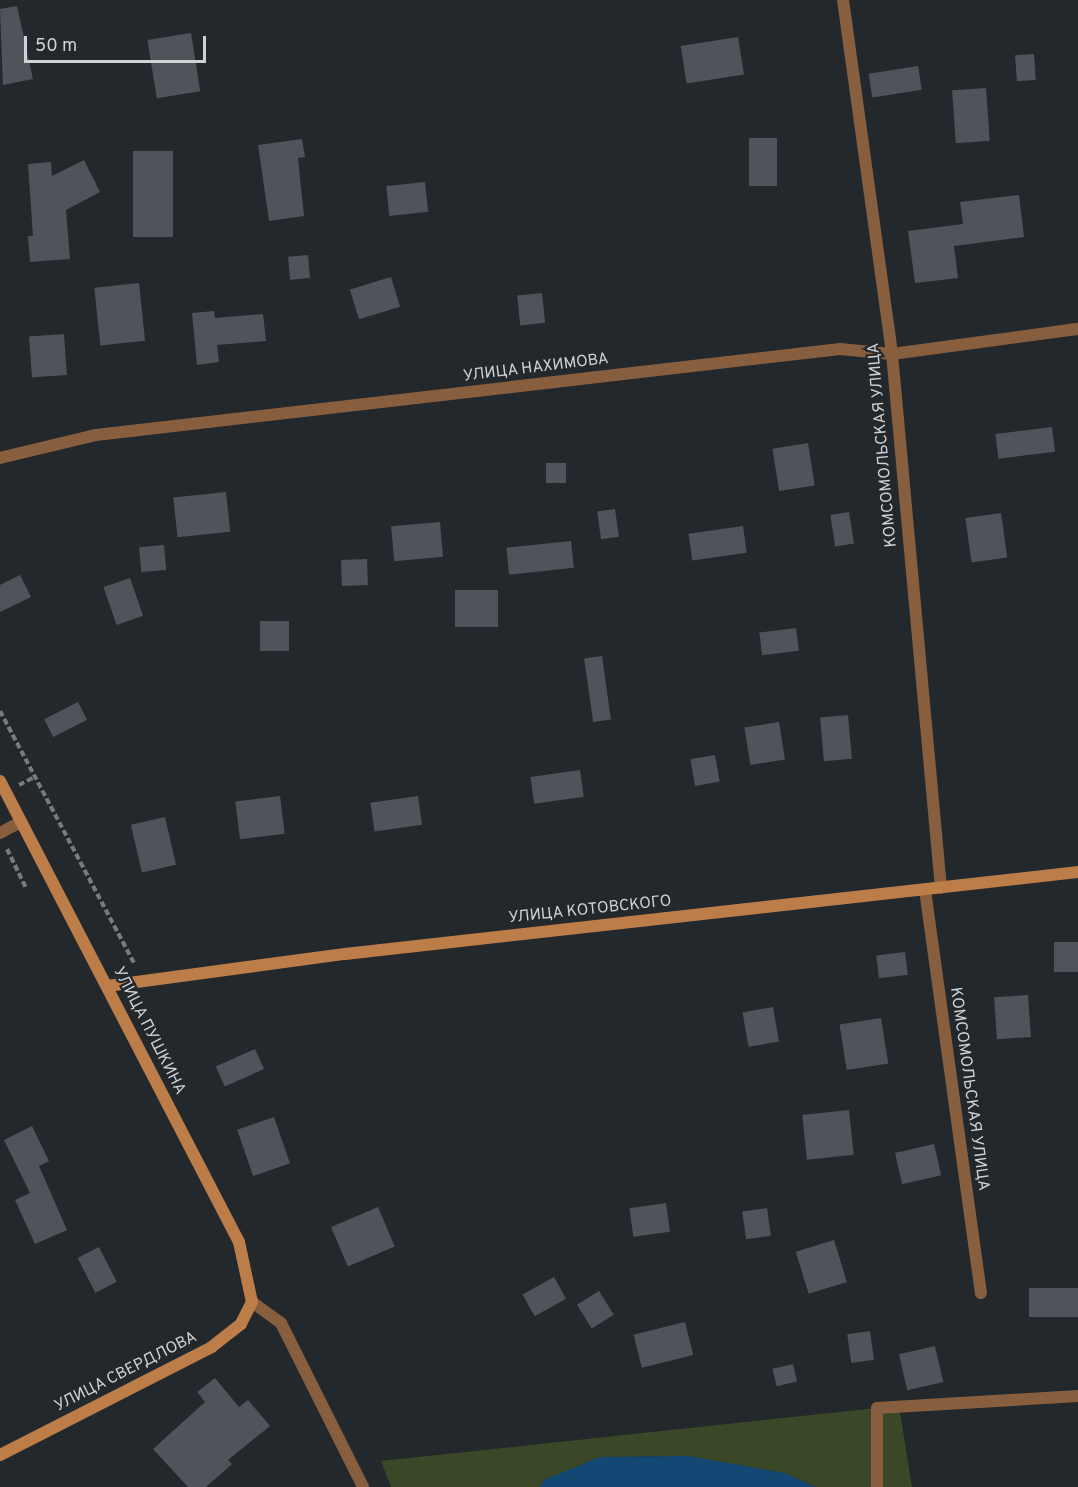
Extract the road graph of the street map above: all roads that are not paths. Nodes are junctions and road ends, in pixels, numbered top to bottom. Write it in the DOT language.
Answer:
graph roads {
  1 [pos="843,0"];
  2 [pos="1078,329"];
  3 [pos="892,354"];
  4 [pos="0,458"];
  5 [pos="0,781"];
  6 [pos="21,822"];
  7 [pos="3,839"];
  8 [pos="1078,872"];
  9 [pos="940,888"];
  10 [pos="925,890"];
  11 [pos="107,986"];
  12 [pos="981,1293"];
  13 [pos="252,1302"];
  14 [pos="1078,1396"];
  15 [pos="0,1455"];
  16 [pos="363,1487"];
  17 [pos="877,1487"];
  1 -- 3 [label="street, КОМСОМОЛЬСКАЯ УЛИЦА"];
  2 -- 3 [label="street, УЛИЦА НАХИМОВА"];
  3 -- 4 [label="street, УЛИЦА НАХИМОВА"];
  3 -- 9 [label="street, КОМСОМОЛЬСКАЯ УЛИЦА"];
  5 -- 6 [label="main road, УЛИЦА ПУШКИНА"];
  6 -- 7 [label="street"];
  6 -- 11 [label="main road, УЛИЦА ПУШКИНА"];
  8 -- 9 [label="main road, УЛИЦА КОТОВСКОГО"];
  9 -- 10 [label="main road, УЛИЦА КОТОВСКОГО"];
  10 -- 11 [label="main road, УЛИЦА КОТОВСКОГО"];
  10 -- 12 [label="street, КОМСОМОЛЬСКАЯ УЛИЦА"];
  11 -- 13 [label="main road, УЛИЦА ПУШКИНА"];
  13 -- 15 [label="main road, УЛИЦА СВЕРДЛОВА"];
  13 -- 16 [label="street"];
  14 -- 17 [label="street"];
}
